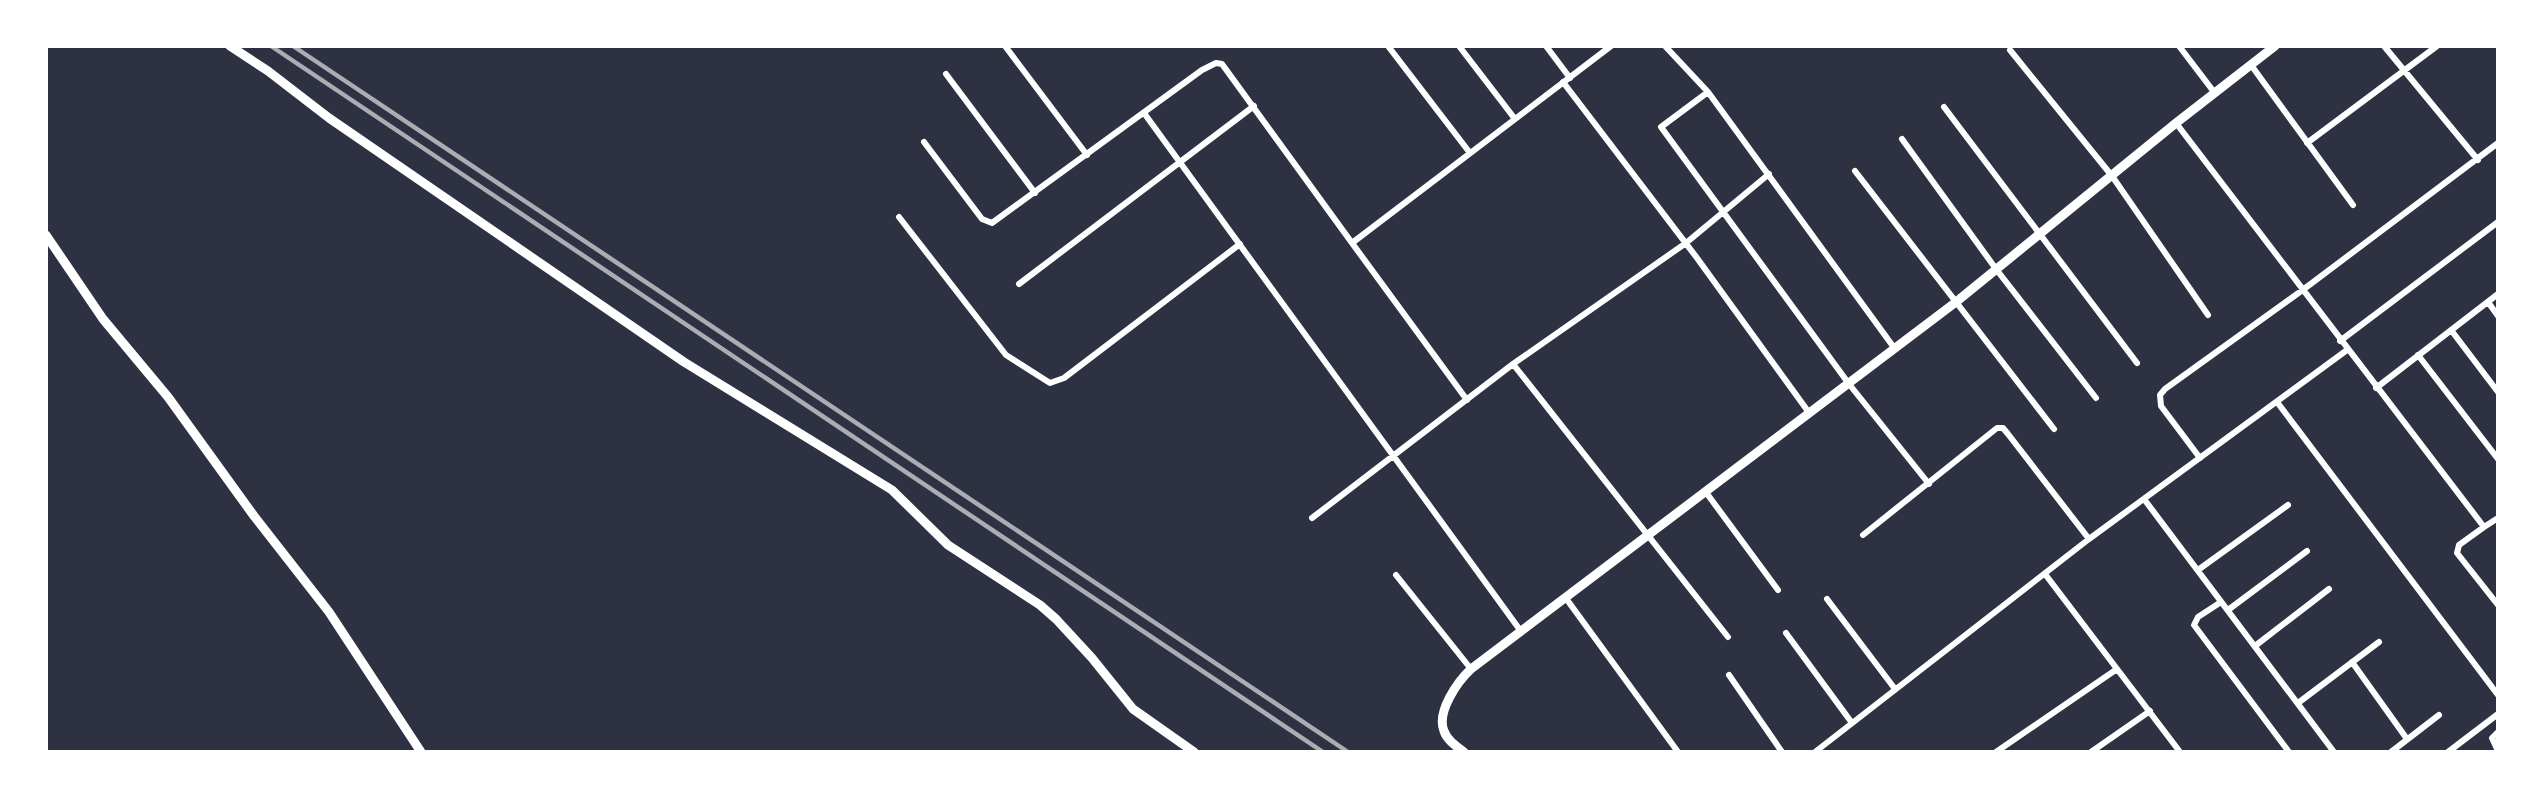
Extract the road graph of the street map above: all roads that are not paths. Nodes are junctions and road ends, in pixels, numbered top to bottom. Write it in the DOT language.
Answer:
graph roads {
  1 [pos="230,46"];
  2 [pos="1005,46"];
  3 [pos="1388,46"];
  4 [pos="1459,46"];
  5 [pos="1546,46"];
  6 [pos="1611,46"];
  7 [pos="1665,46"];
  8 [pos="2179,46"];
  9 [pos="2276,46"];
  10 [pos="2384,46"];
  11 [pos="2437,46"];
  12 [pos="2010,50"];
  13 [pos="2251,65"];
  14 [pos="2404,72"];
  15 [pos="946,74"];
  16 [pos="1570,78"];
  17 [pos="1563,82"];
  18 [pos="1708,92"];
  19 [pos="2214,92"];
  20 [pos="1254,106"];
  21 [pos="1944,107"];
  22 [pos="1144,113"];
  23 [pos="1515,119"];
  24 [pos="2176,123"];
  25 [pos="1902,139"];
  26 [pos="924,142"];
  27 [pos="2498,143"];
  28 [pos="2307,144"];
  29 [pos="1470,153"];
  30 [pos="1086,155"];
  31 [pos="2478,160"];
  32 [pos="1181,162"];
  33 [pos="1855,171"];
  34 [pos="1769,174"];
  35 [pos="2112,176"];
  36 [pos="1035,193"];
  37 [pos="2353,205"];
  38 [pos="1725,211"];
  39 [pos="899,217"];
  40 [pos="2498,222"];
  41 [pos="2038,233"];
  42 [pos="46,236"];
  43 [pos="1352,243"];
  44 [pos="1686,243"];
  45 [pos="1240,244"];
  46 [pos="1996,269"];
  47 [pos="1019,284"];
  48 [pos="2304,289"];
  49 [pos="2498,294"];
  50 [pos="1956,302"];
  51 [pos="2488,302"];
  52 [pos="2208,315"];
  53 [pos="2498,316"];
  54 [pos="2451,330"];
  55 [pos="2340,341"];
  56 [pos="1895,349"];
  57 [pos="2348,350"];
  58 [pos="2418,355"];
  59 [pos="2137,363"];
  60 [pos="1513,364"];
  61 [pos="1849,384"];
  62 [pos="2376,387"];
  63 [pos="2498,392"];
  64 [pos="2096,398"];
  65 [pos="1467,400"];
  66 [pos="2277,402"];
  67 [pos="1810,414"];
  68 [pos="2054,429"];
  69 [pos="1394,457"];
  70 [pos="2200,458"];
  71 [pos="2498,459"];
  72 [pos="1929,484"];
  73 [pos="1705,491"];
  74 [pos="2144,499"];
  75 [pos="2288,505"];
  76 [pos="1312,518"];
  77 [pos="2495,519"];
  78 [pos="2484,527"];
  79 [pos="2498,527"];
  80 [pos="1647,533"];
  81 [pos="1863,535"];
  82 [pos="2089,539"];
  83 [pos="2307,551"];
  84 [pos="2198,570"];
  85 [pos="2044,574"];
  86 [pos="1396,575"];
  87 [pos="2329,589"];
  88 [pos="1778,590"];
  89 [pos="1564,597"];
  90 [pos="1827,599"];
  91 [pos="2221,602"];
  92 [pos="2498,605"];
  93 [pos="2228,610"];
  94 [pos="1520,630"];
  95 [pos="1786,633"];
  96 [pos="1728,637"];
  97 [pos="2379,642"];
  98 [pos="2255,646"];
  99 [pos="2352,662"];
  100 [pos="1471,669"];
  101 [pos="2117,669"];
  102 [pos="1729,675"];
  103 [pos="1895,689"];
  104 [pos="2498,694"];
  105 [pos="2298,703"];
  106 [pos="2150,711"];
  107 [pos="2498,714"];
  108 [pos="2439,715"];
  109 [pos="1852,723"];
  110 [pos="2498,732"];
  111 [pos="2407,739"];
  112 [pos="2498,751"];
  113 [pos="422,752"];
  114 [pos="1194,752"];
  115 [pos="1464,752"];
  116 [pos="1678,752"];
  117 [pos="1782,752"];
  118 [pos="1815,752"];
  119 [pos="1996,752"];
  120 [pos="2091,752"];
  121 [pos="2180,752"];
  122 [pos="2289,752"];
  123 [pos="2334,752"];
  124 [pos="2391,752"];
  125 [pos="2448,752"];
  1 -- 114 [label="street"];
  2 -- 30 [label="street"];
  3 -- 29 [label="street"];
  4 -- 23 [label="street"];
  5 -- 16 [label="street"];
  6 -- 16 [label="street"];
  7 -- 18 [label="street"];
  8 -- 19 [label="street"];
  9 -- 13 [label="street"];
  10 -- 14 [label="street"];
  11 -- 14 [label="street"];
  12 -- 35 [label="street"];
  13 -- 19 [label="street"];
  13 -- 28 [label="street"];
  14 -- 28 [label="street"];
  14 -- 31 [label="street"];
  15 -- 36 [label="street"];
  16 -- 17 [label="street"];
  17 -- 23 [label="street"];
  17 -- 44 [label="street"];
  18 -- 34 [label="street"];
  18 -- 38 [label="street"];
  19 -- 24 [label="street"];
  20 -- 22 [label="street"];
  20 -- 32 [label="street"];
  20 -- 43 [label="street"];
  21 -- 41 [label="street"];
  22 -- 30 [label="street"];
  22 -- 32 [label="street"];
  23 -- 29 [label="street"];
  24 -- 35 [label="street"];
  24 -- 48 [label="street"];
  25 -- 46 [label="street"];
  26 -- 36 [label="street"];
  27 -- 31 [label="street"];
  28 -- 37 [label="street"];
  29 -- 43 [label="street"];
  30 -- 36 [label="street"];
  31 -- 48 [label="street"];
  32 -- 45 [label="street"];
  32 -- 47 [label="street"];
  33 -- 50 [label="street"];
  34 -- 38 [label="street"];
  34 -- 56 [label="street"];
  35 -- 41 [label="street"];
  35 -- 52 [label="street"];
  38 -- 44 [label="street"];
  38 -- 61 [label="street"];
  39 -- 45 [label="street"];
  40 -- 55 [label="street"];
  41 -- 46 [label="street"];
  41 -- 59 [label="street"];
  42 -- 113 [label="street"];
  43 -- 65 [label="street"];
  44 -- 60 [label="street"];
  44 -- 67 [label="street"];
  45 -- 69 [label="street"];
  46 -- 50 [label="street"];
  46 -- 64 [label="street"];
  48 -- 55 [label="street"];
  48 -- 70 [label="street"];
  49 -- 51 [label="street"];
  50 -- 56 [label="street"];
  50 -- 68 [label="street"];
  51 -- 53 [label="street"];
  51 -- 54 [label="street"];
  54 -- 58 [label="street"];
  54 -- 63 [label="street"];
  55 -- 57 [label="street"];
  56 -- 61 [label="street"];
  57 -- 62 [label="street"];
  57 -- 66 [label="street"];
  58 -- 62 [label="street"];
  58 -- 71 [label="street"];
  60 -- 65 [label="street"];
  60 -- 80 [label="street"];
  61 -- 67 [label="street"];
  61 -- 72 [label="street"];
  62 -- 78 [label="street"];
  65 -- 69 [label="street"];
  66 -- 70 [label="street"];
  66 -- 104 [label="street"];
  67 -- 73 [label="street"];
  69 -- 76 [label="street"];
  69 -- 94 [label="street"];
  70 -- 74 [label="street"];
  72 -- 81 [label="street"];
  72 -- 82 [label="street"];
  73 -- 80 [label="street"];
  73 -- 88 [label="street"];
  74 -- 82 [label="street"];
  74 -- 84 [label="street"];
  75 -- 84 [label="street"];
  77 -- 78 [label="street"];
  77 -- 79 [label="street"];
  78 -- 92 [label="street"];
  80 -- 89 [label="street"];
  80 -- 96 [label="street"];
  82 -- 85 [label="street"];
  83 -- 93 [label="street"];
  84 -- 91 [label="street"];
  85 -- 101 [label="street"];
  85 -- 103 [label="street"];
  86 -- 100 [label="street"];
  87 -- 98 [label="street"];
  89 -- 94 [label="street"];
  89 -- 116 [label="street"];
  90 -- 103 [label="street"];
  91 -- 93 [label="street"];
  91 -- 122 [label="street"];
  93 -- 98 [label="street"];
  94 -- 100 [label="street"];
  95 -- 109 [label="street"];
  97 -- 99 [label="street"];
  98 -- 105 [label="street"];
  99 -- 105 [label="street"];
  99 -- 111 [label="street"];
  100 -- 115 [label="street"];
  101 -- 106 [label="street"];
  101 -- 119 [label="street"];
  102 -- 117 [label="street"];
  103 -- 109 [label="street"];
  105 -- 123 [label="street"];
  106 -- 120 [label="street"];
  106 -- 121 [label="street"];
  107 -- 125 [label="street"];
  108 -- 111 [label="street"];
  109 -- 118 [label="street"];
  110 -- 112 [label="street"];
  111 -- 124 [label="street"];
}
